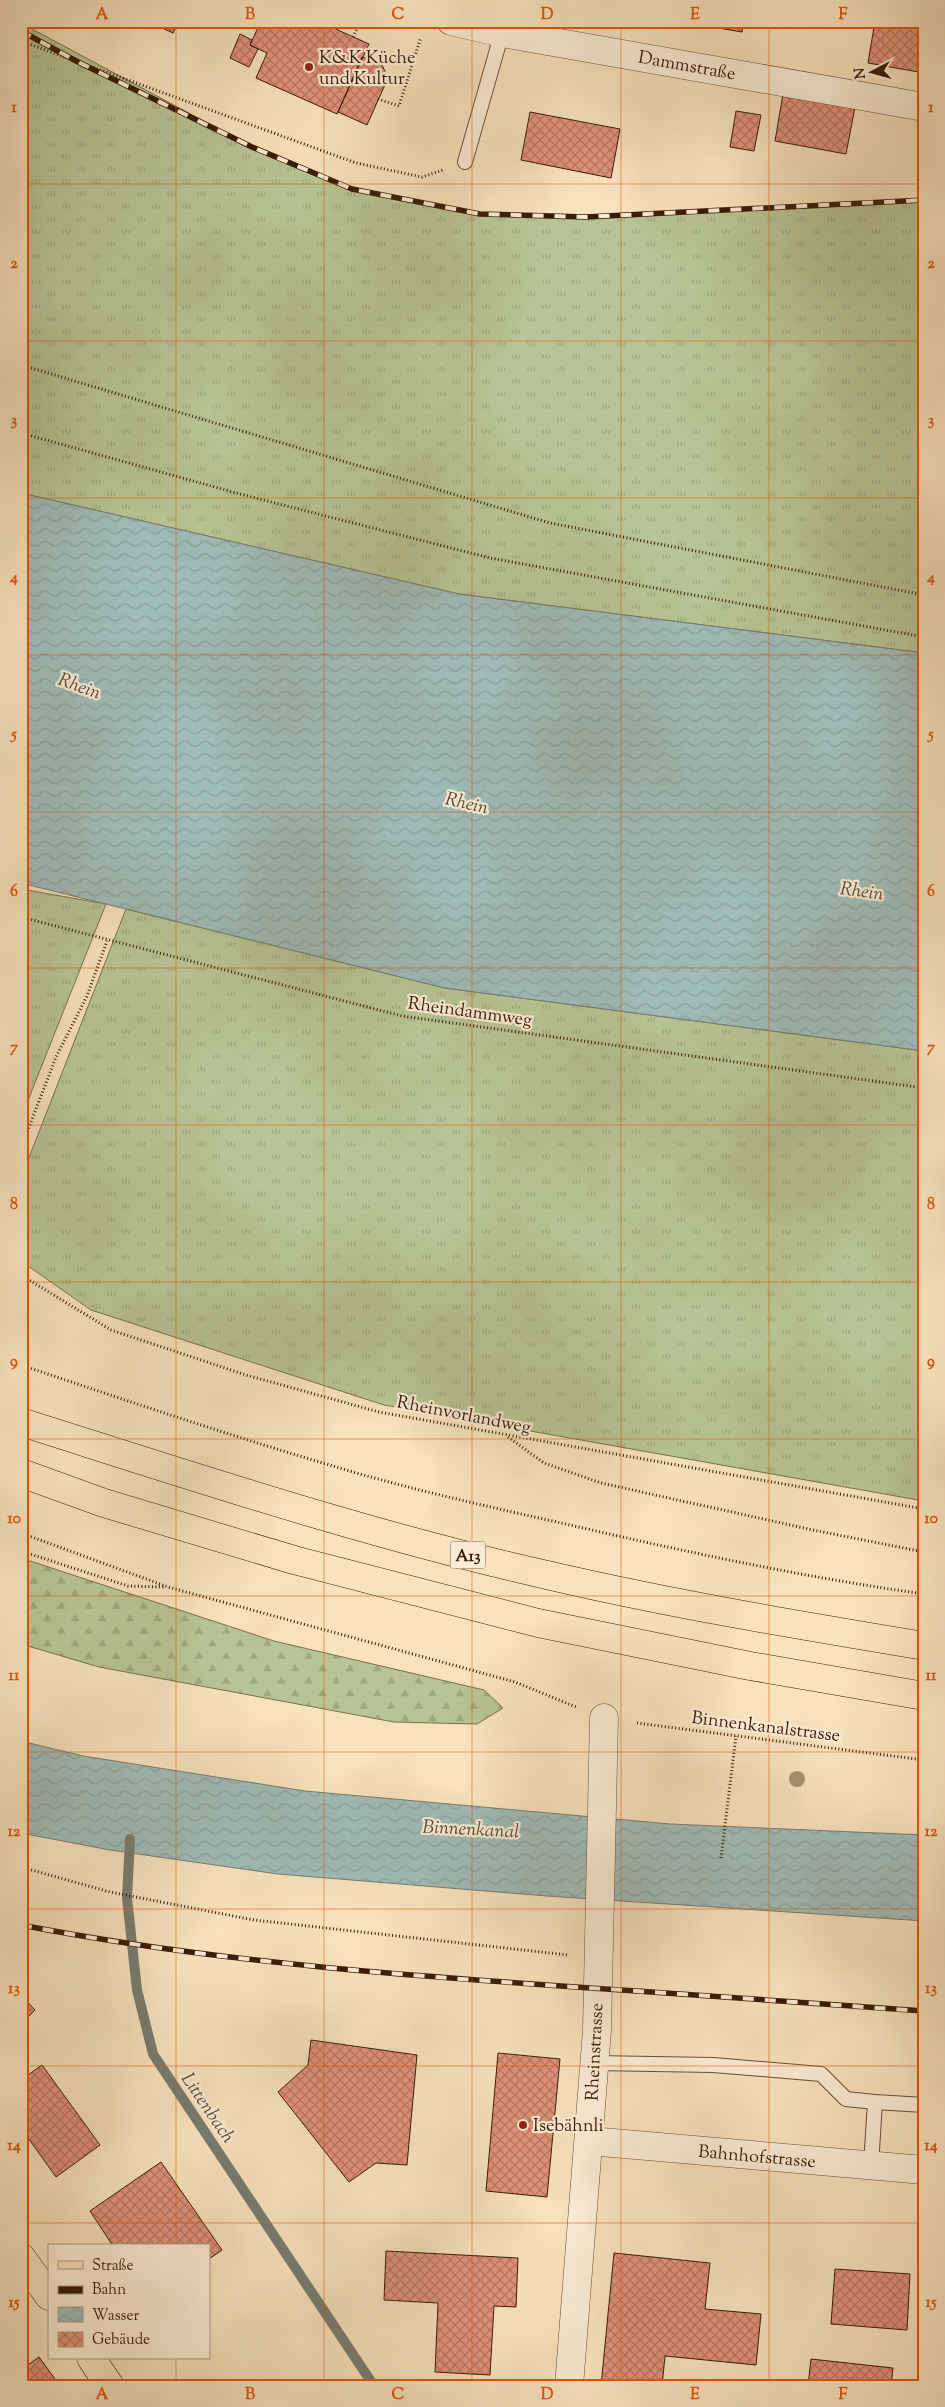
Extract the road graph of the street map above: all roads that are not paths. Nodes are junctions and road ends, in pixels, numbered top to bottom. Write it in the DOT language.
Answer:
graph roads {
  1 [pos="451,21"];
  2 [pos="503,27"];
  3 [pos="924,107"];
  4 [pos="465,162"];
  5 [pos="21,1422"];
  6 [pos="21,1473"];
  7 [pos="924,1646"];
  8 [pos="924,1696"];
  9 [pos="604,1718"];
  10 [pos="594,2062"];
  11 [pos="874,2102"];
  12 [pos="924,2105"];
  13 [pos="590,2141"];
  14 [pos="871,2166"];
  15 [pos="924,2170"];
  16 [pos="21,2257"];
  17 [pos="48,2295"];
  18 [pos="92,2360"];
  19 [pos="110,2386"];
  20 [pos="569,2386"];
  1 -- 2 [label="street, Dammstraße"];
  2 -- 3 [label="street, Dammstraße"];
  2 -- 4 [label="lane"];
  5 -- 7 [label="main road, A13"];
  6 -- 8 [label="main road"];
  9 -- 10 [label="street, Rheinstrasse"];
  10 -- 11 [label="lane"];
  10 -- 13 [label="street, Rheinstrasse"];
  11 -- 12 [label="lane"];
  11 -- 14 [label="lane"];
  13 -- 14 [label="street, Bahnhofstrasse"];
  13 -- 20 [label="street, Rheinstrasse"];
  14 -- 15 [label="street, Bahnhofstrasse"];
  16 -- 17 [label="main road"];
  18 -- 19 [label="main road"];
}
